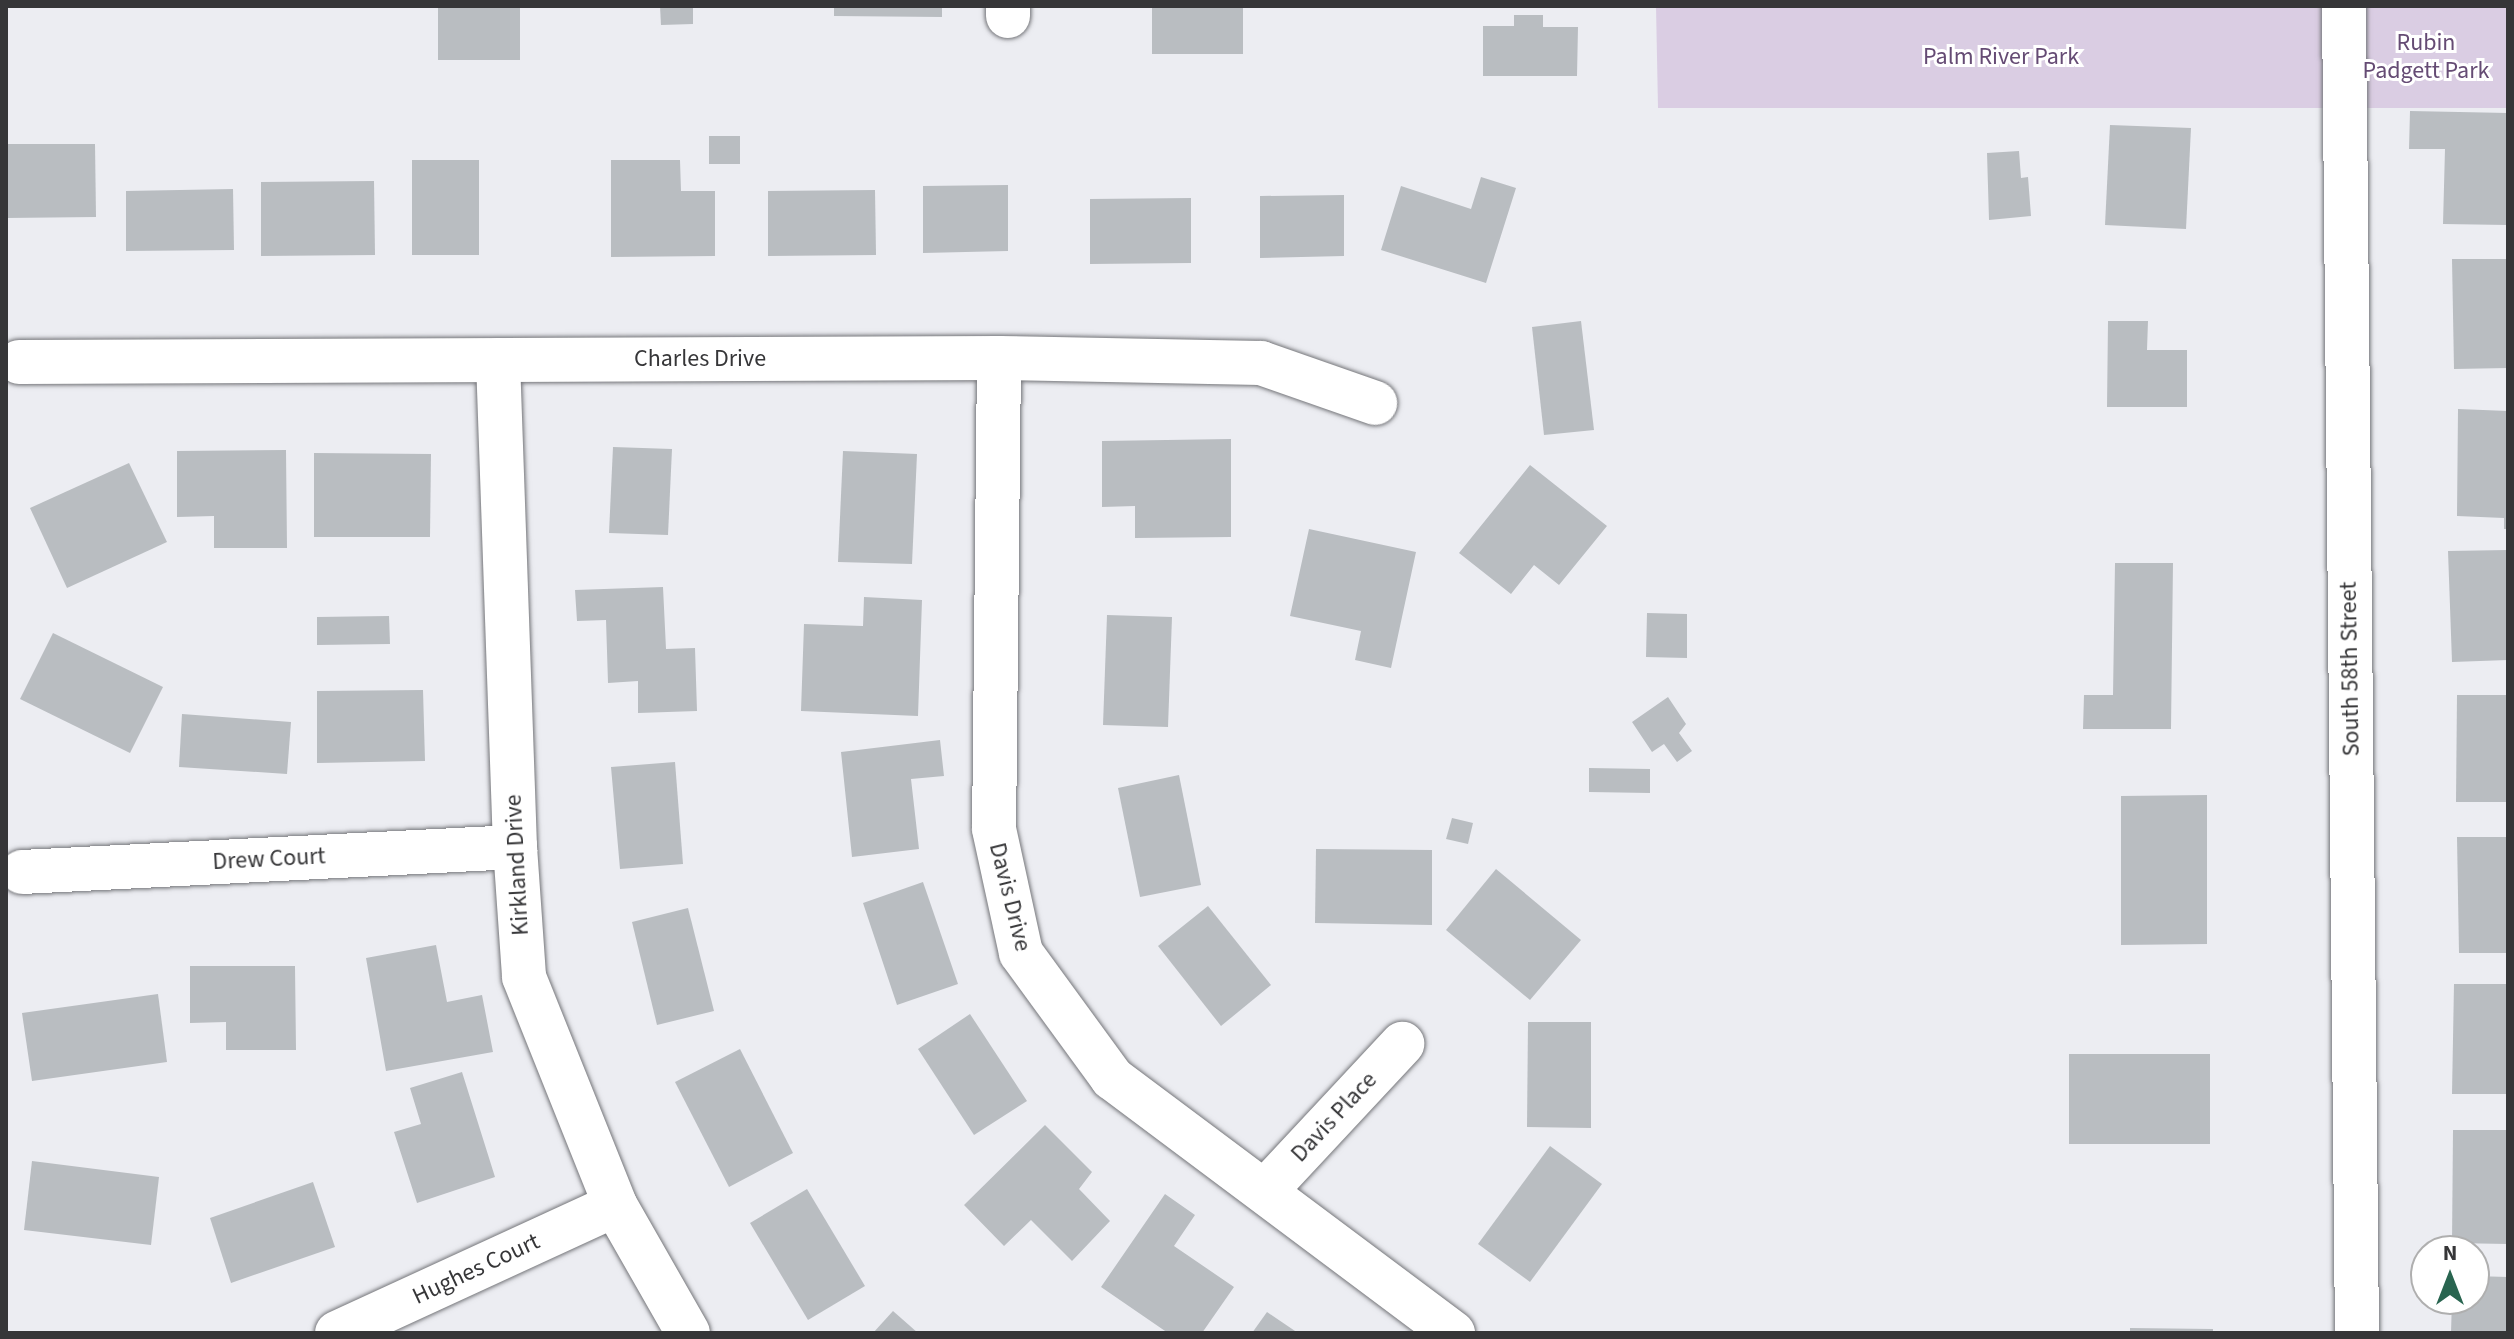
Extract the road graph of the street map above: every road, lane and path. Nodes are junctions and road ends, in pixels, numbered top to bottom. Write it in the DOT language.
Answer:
graph roads {
  1 [pos="2344,6"];
  2 [pos="999,358"];
  3 [pos="498,360"];
  4 [pos="19,362"];
  5 [pos="1375,403"];
  6 [pos="515,847"];
  7 [pos="22,872"];
  8 [pos="1402,1044"];
  9 [pos="1266,1190"];
  10 [pos="615,1205"];
  11 [pos="337,1333"];
  12 [pos="688,1333"];
  13 [pos="1453,1333"];
  14 [pos="2357,1333"];
  1 -- 14 [label="street, South 58th Street"];
  2 -- 3 [label="street, Charles Drive"];
  2 -- 5 [label="street, Charles Drive"];
  2 -- 9 [label="street, Davis Drive"];
  3 -- 4 [label="street, Charles Drive"];
  3 -- 6 [label="street, Kirkland Drive"];
  6 -- 7 [label="street, Drew Court"];
  6 -- 10 [label="street, Kirkland Drive"];
  8 -- 9 [label="street, Davis Place"];
  9 -- 13 [label="street, Davis Drive"];
  10 -- 11 [label="street, Hughes Court"];
  10 -- 12 [label="street, Kirkland Drive"];
}
